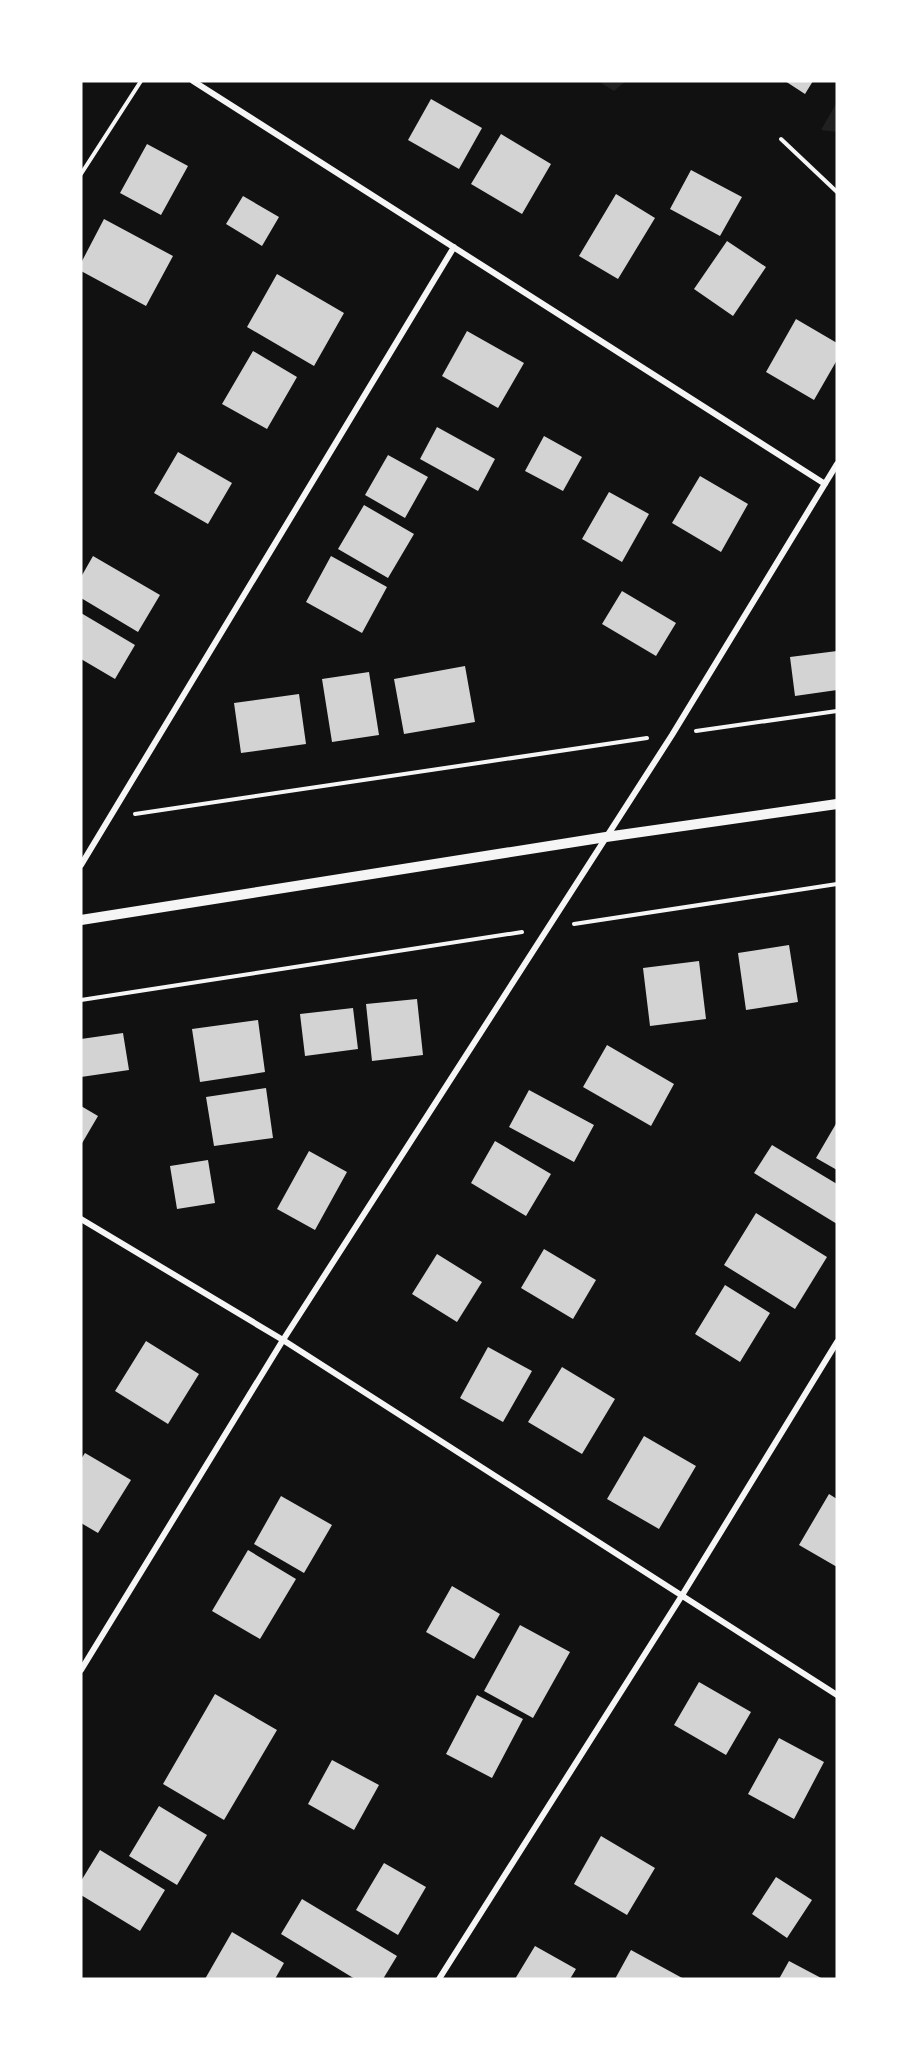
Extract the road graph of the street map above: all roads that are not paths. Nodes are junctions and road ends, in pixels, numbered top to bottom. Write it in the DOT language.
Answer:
graph roads {
  1 [pos="193,81"];
  2 [pos="453,247"];
  3 [pos="837,464"];
  4 [pos="825,484"];
  5 [pos="837,804"];
  6 [pos="606,837"];
  7 [pos="81,865"];
  8 [pos="81,920"];
  9 [pos="81,1219"];
  10 [pos="284,1340"];
  11 [pos="837,1342"];
  12 [pos="681,1597"];
  13 [pos="81,1670"];
  14 [pos="837,1695"];
  15 [pos="439,1979"];
  1 -- 2 [label="street"];
  2 -- 4 [label="street"];
  2 -- 7 [label="street"];
  3 -- 4 [label="street"];
  4 -- 6 [label="street"];
  5 -- 6 [label="street"];
  6 -- 8 [label="street"];
  6 -- 10 [label="street"];
  9 -- 10 [label="street"];
  10 -- 12 [label="street"];
  10 -- 13 [label="street"];
  11 -- 12 [label="street"];
  12 -- 14 [label="street"];
  12 -- 15 [label="street"];
}
